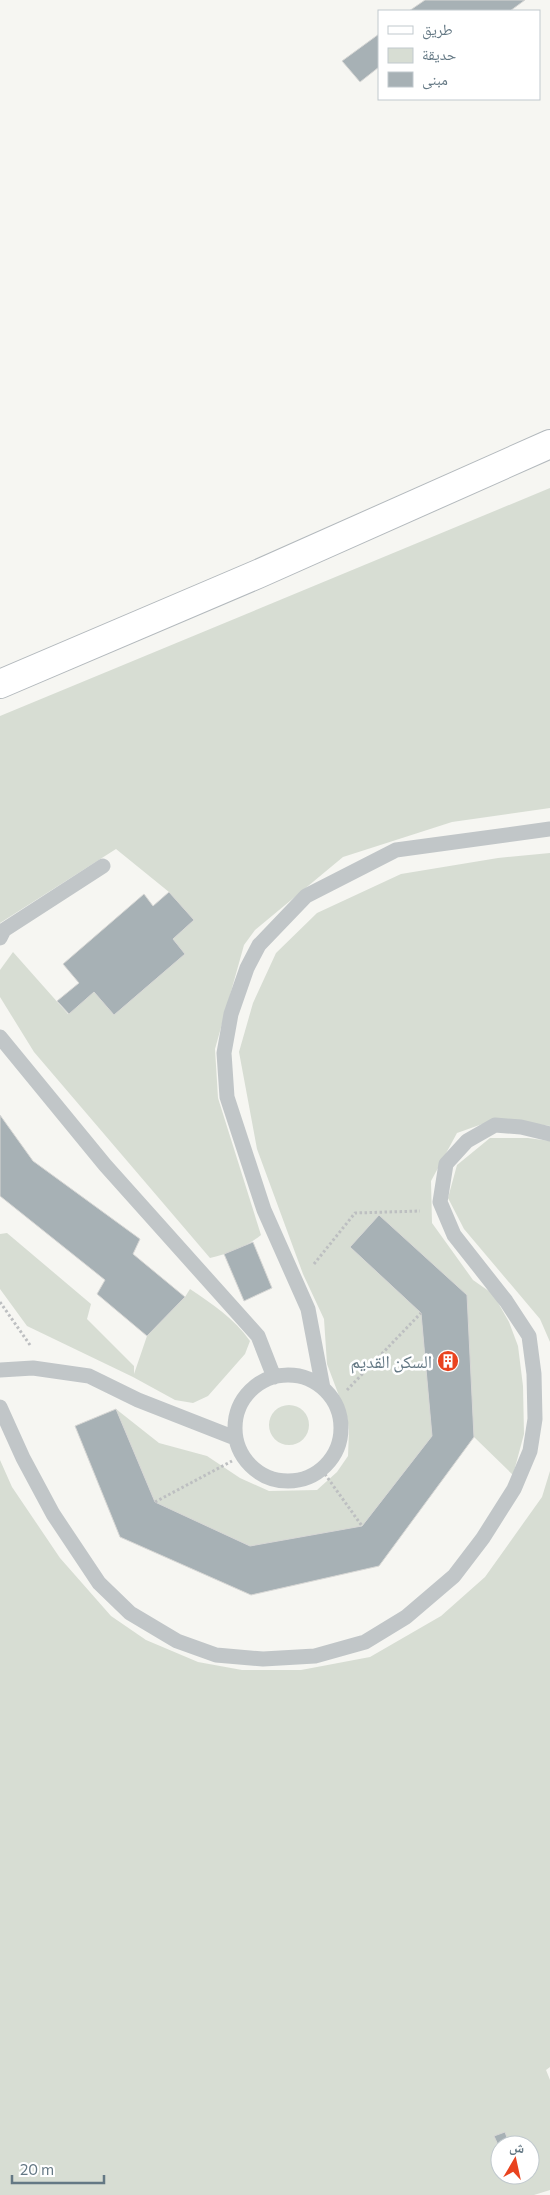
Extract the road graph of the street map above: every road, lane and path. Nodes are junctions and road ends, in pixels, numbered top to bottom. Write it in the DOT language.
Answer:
graph roads {
  1 [pos="550,444"];
  2 [pos="0,684"];
  3 [pos="550,829"];
  4 [pos="103,866"];
  5 [pos="0,938"];
  6 [pos="0,1037"];
  7 [pos="550,1134"];
  8 [pos="443,1211"];
  9 [pos="297,1285"];
  10 [pos="0,1302"];
  11 [pos="421,1313"];
  12 [pos="0,1370"];
  13 [pos="47,1370"];
  14 [pos="274,1377"];
  15 [pos="323,1388"];
  16 [pos="335,1403"];
  17 [pos="0,1407"];
  18 [pos="235,1438"];
  19 [pos="242,1455"];
  20 [pos="322,1470"];
  21 [pos="155,1502"];
  22 [pos="362,1526"];
  1 -- 2 [label="main road"];
  3 -- 9 [label="lane"];
  4 -- 5 [label="lane"];
  6 -- 14 [label="lane"];
  7 -- 8 [label="lane"];
  8 -- 9 [label="path"];
  8 -- 17 [label="lane"];
  9 -- 15 [label="lane"];
  10 -- 13 [label="path"];
  11 -- 16 [label="path"];
  12 -- 13 [label="lane"];
  13 -- 18 [label="lane"];
  14 -- 15 [label="lane"];
  14 -- 18 [label="lane"];
  15 -- 16 [label="lane"];
  16 -- 20 [label="lane"];
  18 -- 19 [label="lane"];
  19 -- 20 [label="lane"];
  19 -- 21 [label="path"];
  20 -- 22 [label="path"];
}
